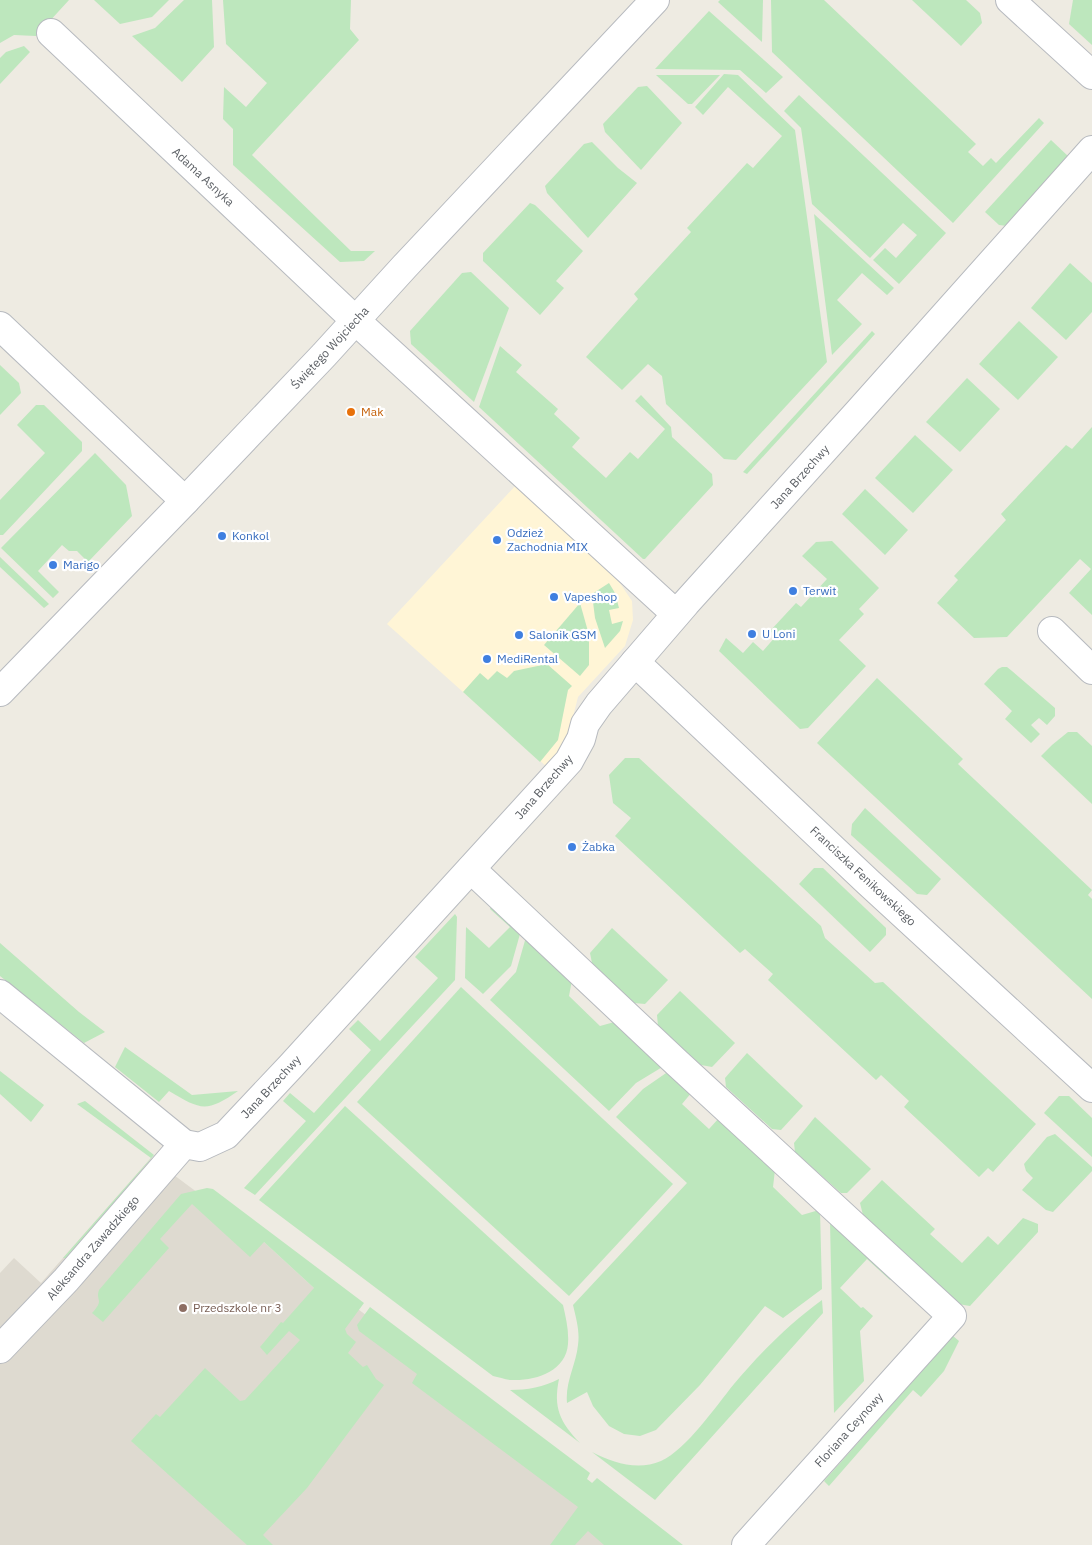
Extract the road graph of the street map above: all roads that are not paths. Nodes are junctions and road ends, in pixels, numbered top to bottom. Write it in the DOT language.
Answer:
graph roads {
  1 [pos="655,0"];
  2 [pos="1010,0"];
  3 [pos="50,33"];
  4 [pos="1092,76"];
  5 [pos="1092,150"];
  6 [pos="355,320"];
  7 [pos="0,326"];
  8 [pos="185,501"];
  9 [pos="676,614"];
  10 [pos="1052,631"];
  11 [pos="635,662"];
  12 [pos="1092,670"];
  13 [pos="0,692"];
  14 [pos="471,869"];
  15 [pos="0,994"];
  16 [pos="1092,1088"];
  17 [pos="184,1144"];
  18 [pos="0,1350"];
  19 [pos="746,1545"];
  1 -- 6 [label="street, Świętego Wojciecha"];
  2 -- 4 [label="street"];
  3 -- 6 [label="street, Adama Asnyka"];
  5 -- 9 [label="street, Jana Brzechwy"];
  6 -- 8 [label="street, Świętego Wojciecha"];
  6 -- 9 [label="street, Adama Asnyka"];
  7 -- 8 [label="street"];
  8 -- 13 [label="street, Świętego Wojciecha"];
  9 -- 11 [label="street, Jana Brzechwy"];
  10 -- 12 [label="street"];
  11 -- 14 [label="street, Jana Brzechwy"];
  11 -- 16 [label="street, Franciszka Fenikowskiego"];
  14 -- 17 [label="street, Jana Brzechwy"];
  14 -- 19 [label="street, Floriana Ceynowy"];
  15 -- 17 [label="street"];
  17 -- 18 [label="street, Aleksandra Zawadzkiego"];
}
